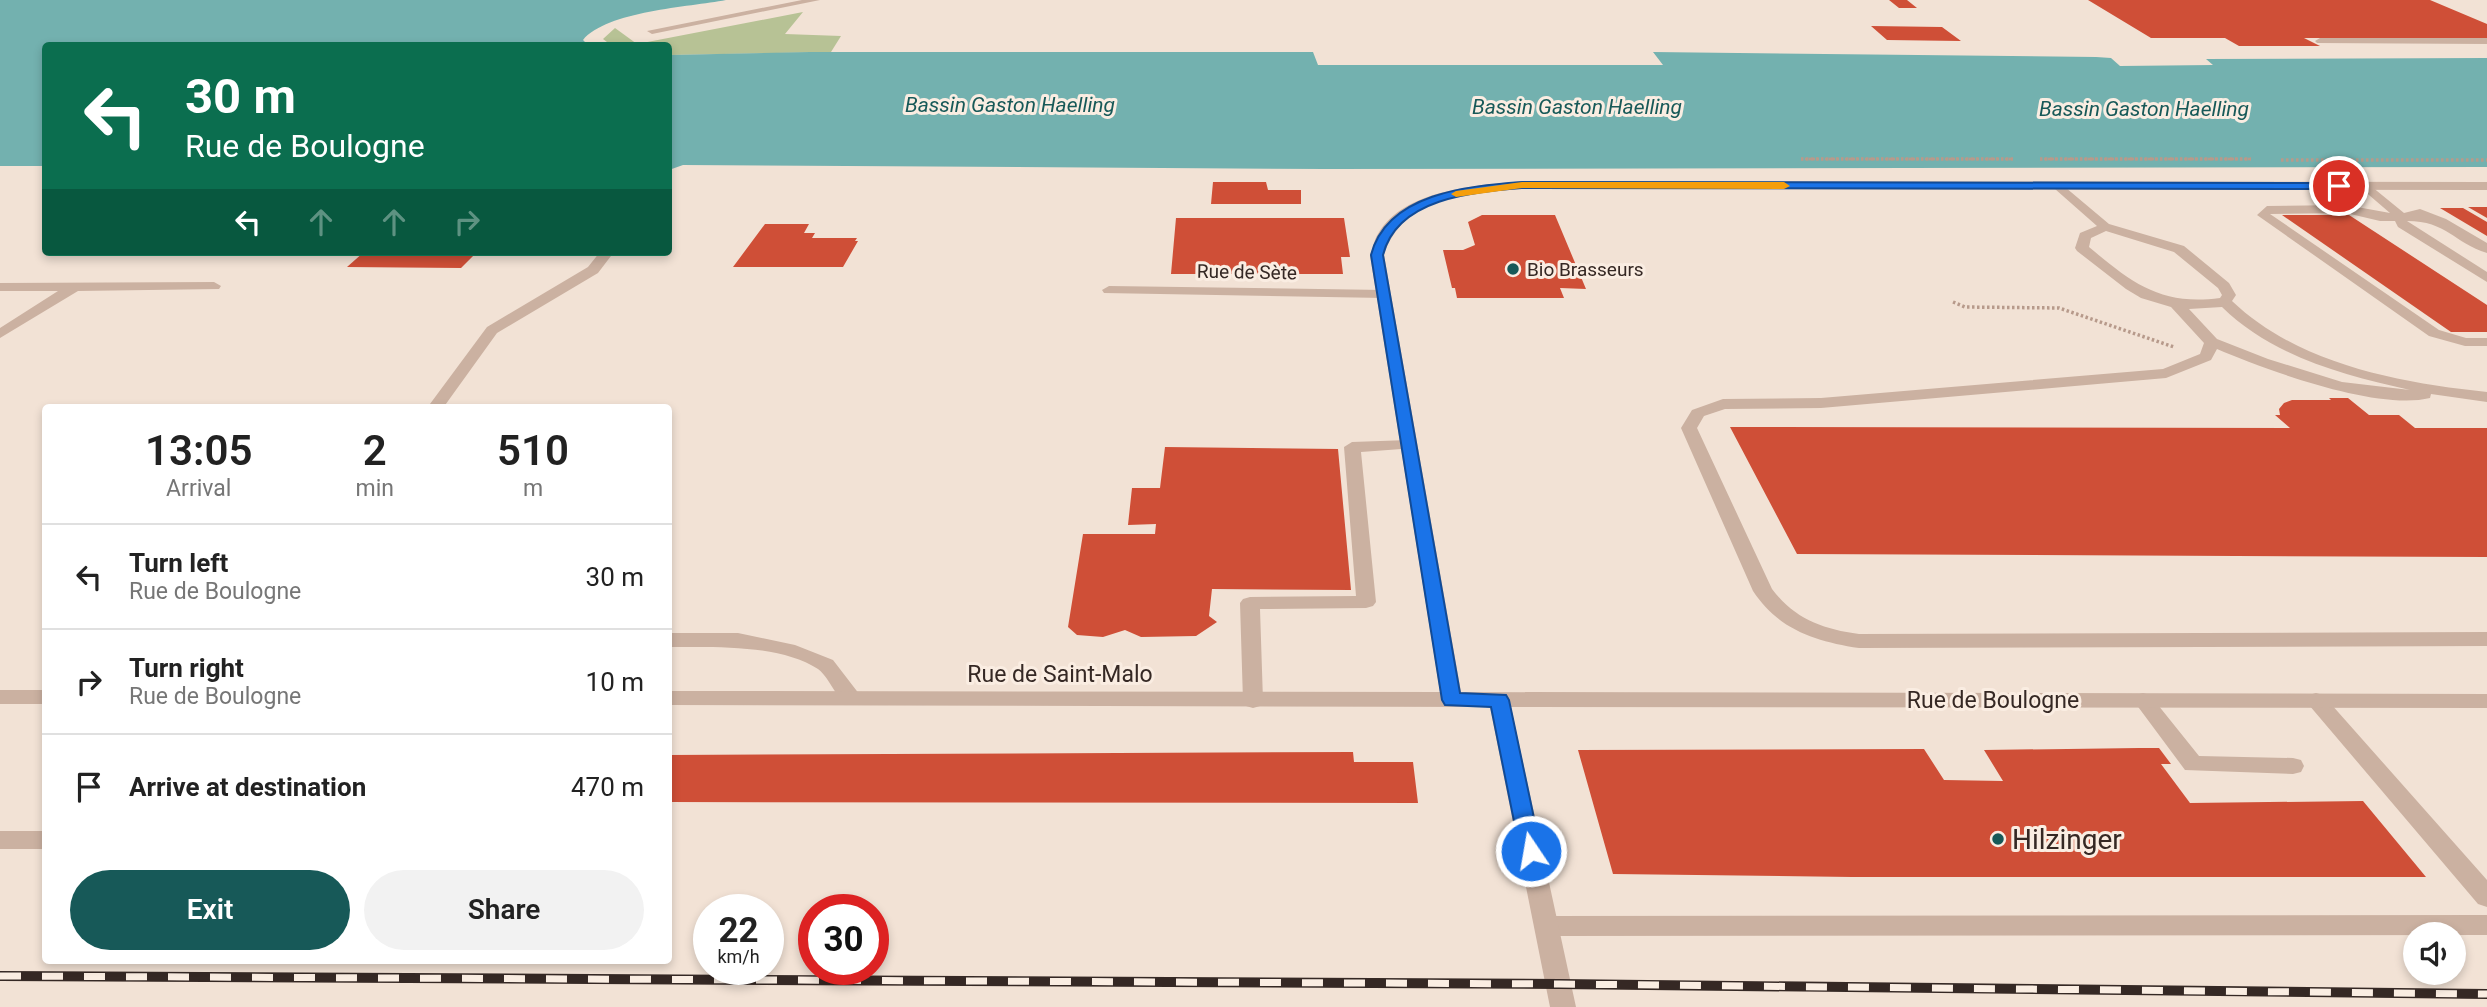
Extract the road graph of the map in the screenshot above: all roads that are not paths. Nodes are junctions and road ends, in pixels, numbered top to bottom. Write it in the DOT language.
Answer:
graph roads {
  1 [pos="816,0"];
  2 [pos="652,31"];
  3 [pos="2320,41"];
  4 [pos="2487,41"];
  5 [pos="2059,186"];
  6 [pos="2367,186"];
  7 [pos="2487,186"];
  8 [pos="2400,216"];
  9 [pos="2426,217"];
  10 [pos="2105,227"];
  11 [pos="2487,248"];
  12 [pos="604,256"];
  13 [pos="2484,274"];
  14 [pos="74,286"];
  15 [pos="214,286"];
  16 [pos="0,287"];
  17 [pos="1109,290"];
  18 [pos="1384,294"];
  19 [pos="2225,302"];
  20 [pos="2176,304"];
  21 [pos="0,334"];
  22 [pos="2487,342"];
  23 [pos="2209,350"];
  24 [pos="2448,394"];
  25 [pos="2487,397"];
  26 [pos="438,404"];
  27 [pos="1409,445"];
  28 [pos="2487,639"];
  29 [pos="672,640"];
  30 [pos="0,697"];
  31 [pos="42,697"];
  32 [pos="672,698"];
  33 [pos="853,699"];
  34 [pos="1452,700"];
  35 [pos="1499,700"];
  36 [pos="2143,700"];
  37 [pos="2316,700"];
  38 [pos="1253,701"];
  39 [pos="2487,701"];
  40 [pos="2293,766"];
  41 [pos="0,840"];
  42 [pos="42,840"];
  43 [pos="2487,897"];
  44 [pos="2487,925"];
  45 [pos="1547,926"];
  46 [pos="1563,1007"];
  1 -- 2 [label="street"];
  3 -- 4 [label="street"];
  5 -- 6 [label="street"];
  5 -- 10 [label="street"];
  5 -- 18 [label="street"];
  6 -- 7 [label="street"];
  6 -- 8 [label="street"];
  6 -- 9 [label="street"];
  8 -- 9 [label="street"];
  8 -- 13 [label="street"];
  8 -- 22 [label="street"];
  9 -- 11 [label="street"];
  10 -- 19 [label="street"];
  10 -- 20 [label="street"];
  12 -- 26 [label="street"];
  14 -- 15 [label="street"];
  14 -- 16 [label="street"];
  14 -- 21 [label="street"];
  17 -- 18 [label="street, Rue de Sète"];
  18 -- 27 [label="street"];
  19 -- 20 [label="street"];
  19 -- 24 [label="street"];
  20 -- 23 [label="street"];
  23 -- 24 [label="street"];
  23 -- 28 [label="street"];
  24 -- 25 [label="street"];
  27 -- 34 [label="street"];
  27 -- 38 [label="street"];
  29 -- 33 [label="street"];
  30 -- 31 [label="street"];
  32 -- 33 [label="street, Rue de Saint-Malo"];
  33 -- 38 [label="street, Rue de Saint-Malo"];
  34 -- 35 [label="street, Rue de Boulogne"];
  34 -- 38 [label="street, Rue de Saint-Malo"];
  35 -- 36 [label="street, Rue de Boulogne"];
  35 -- 45 [label="street"];
  36 -- 37 [label="street, Rue de Boulogne"];
  36 -- 40 [label="street"];
  37 -- 39 [label="street, Rue de Boulogne"];
  37 -- 43 [label="street"];
  41 -- 42 [label="street"];
  44 -- 45 [label="street"];
  45 -- 46 [label="street"];
}
